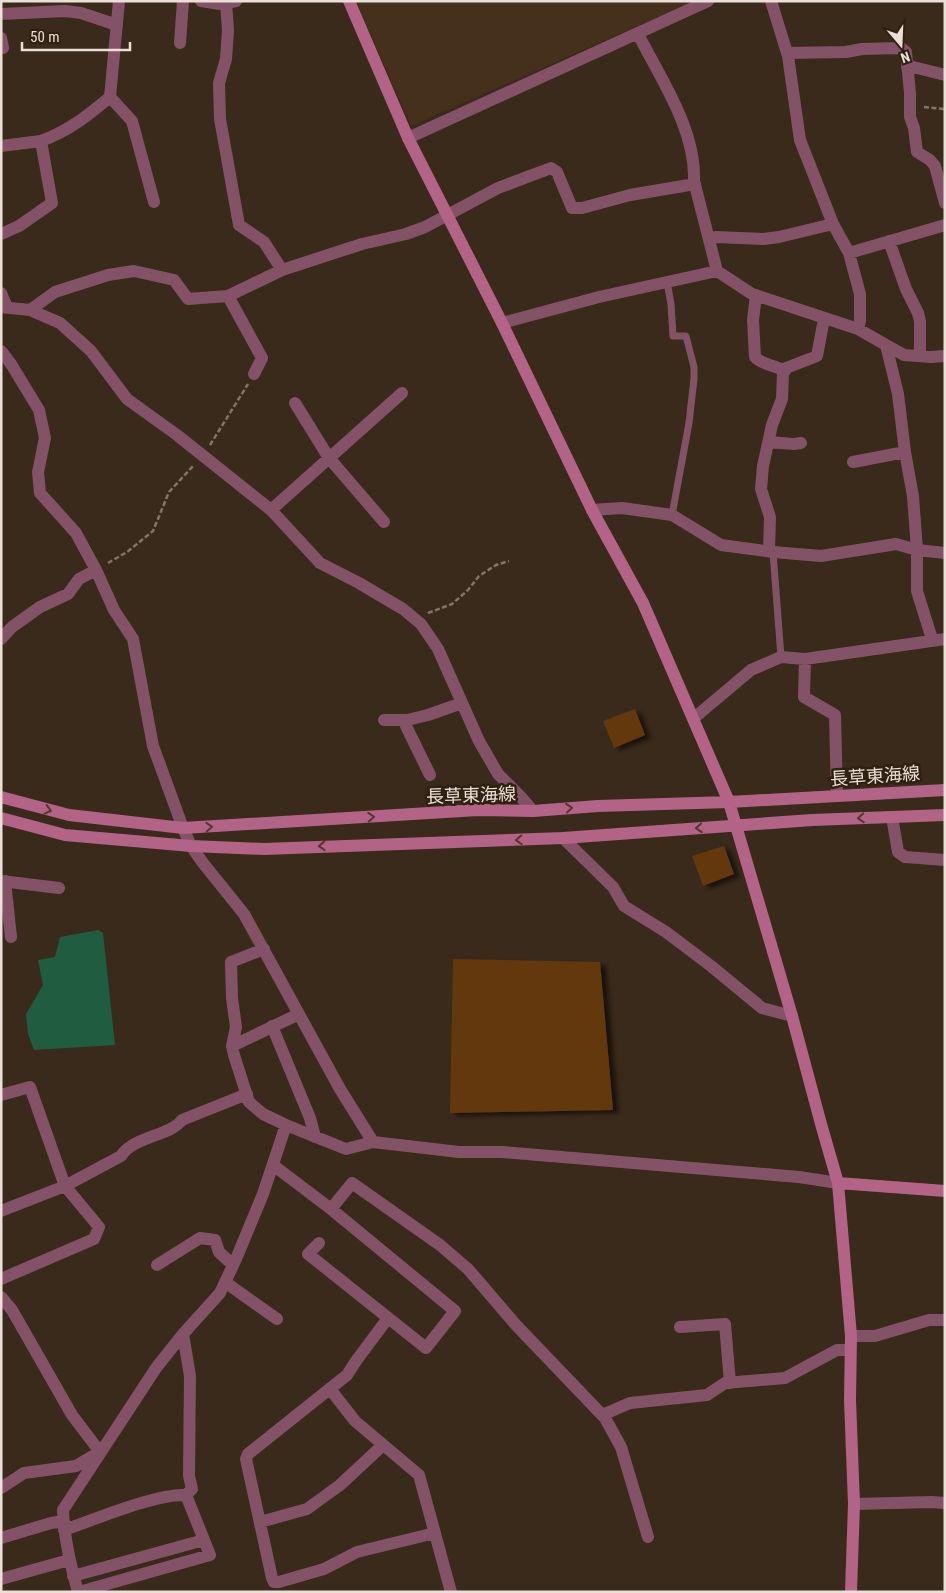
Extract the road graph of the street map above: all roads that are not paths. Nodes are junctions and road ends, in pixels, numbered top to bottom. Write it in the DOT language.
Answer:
graph roads {
  1 [pos="119,1"];
  2 [pos="183,1"];
  3 [pos="201,1"];
  4 [pos="349,1"];
  5 [pos="708,1"];
  6 [pos="771,1"];
  7 [pos="225,2"];
  8 [pos="1,14"];
  9 [pos="117,25"];
  10 [pos="638,34"];
  11 [pos="180,44"];
  12 [pos="787,53"];
  13 [pos="907,67"];
  14 [pos="945,75"];
  15 [pos="110,97"];
  16 [pos="408,138"];
  17 [pos="40,141"];
  18 [pos="1,146"];
  19 [pos="695,184"];
  20 [pos="154,202"];
  21 [pos="945,202"];
  22 [pos="447,214"];
  23 [pos="833,224"];
  24 [pos="945,225"];
  25 [pos="1,234"];
  26 [pos="709,239"];
  27 [pos="889,241"];
  28 [pos="849,253"];
  29 [pos="282,270"];
  30 [pos="717,272"];
  31 [pos="666,282"];
  32 [pos="1,293"];
  33 [pos="756,295"];
  34 [pos="228,296"];
  35 [pos="4,307"];
  36 [pos="30,310"];
  37 [pos="824,319"];
  38 [pos="502,323"];
  39 [pos="858,329"];
  40 [pos="886,345"];
  41 [pos="1,352"];
  42 [pos="920,356"];
  43 [pos="945,356"];
  44 [pos="784,371"];
  45 [pos="254,374"];
  46 [pos="402,393"];
  47 [pos="295,403"];
  48 [pos="769,442"];
  49 [pos="801,443"];
  50 [pos="905,452"];
  51 [pos="329,458"];
  52 [pos="853,462"];
  53 [pos="271,510"];
  54 [pos="592,510"];
  55 [pos="672,515"];
  56 [pos="384,522"];
  57 [pos="917,550"];
  58 [pos="771,551"];
  59 [pos="945,553"];
  60 [pos="96,570"];
  61 [pos="1,639"];
  62 [pos="938,639"];
  63 [pos="781,657"];
  64 [pos="806,660"];
  65 [pos="462,703"];
  66 [pos="694,718"];
  67 [pos="384,720"];
  68 [pos="407,720"];
  69 [pos="430,775"];
  70 [pos="945,790"];
  71 [pos="837,796"];
  72 [pos="1,797"];
  73 [pos="729,802"];
  74 [pos="533,811"];
  75 [pos="945,815"];
  76 [pos="892,817"];
  77 [pos="1,818"];
  78 [pos="736,825"];
  79 [pos="183,828"];
  80 [pos="563,838"];
  81 [pos="192,846"];
  82 [pos="945,860"];
  83 [pos="3,881"];
  84 [pos="59,888"];
  85 [pos="11,937"];
  86 [pos="264,949"];
  87 [pos="300,1014"];
  88 [pos="792,1016"];
  89 [pos="272,1026"];
  90 [pos="232,1046"];
  91 [pos="247,1094"];
  92 [pos="1,1095"];
  93 [pos="286,1125"];
  94 [pos="315,1137"];
  95 [pos="373,1142"];
  96 [pos="273,1165"];
  97 [pos="838,1183"];
  98 [pos="65,1186"];
  99 [pos="945,1191"];
  100 [pos="331,1209"];
  101 [pos="1,1210"];
  102 [pos="319,1243"];
  103 [pos="157,1265"];
  104 [pos="233,1265"];
  105 [pos="1,1279"];
  106 [pos="225,1282"];
  107 [pos="3,1304"];
  108 [pos="388,1318"];
  109 [pos="277,1319"];
  110 [pos="945,1320"];
  111 [pos="680,1328"];
  112 [pos="184,1334"];
  113 [pos="851,1336"];
  114 [pos="850,1350"];
  115 [pos="730,1383"];
  116 [pos="330,1389"];
  117 [pos="602,1415"];
  118 [pos="383,1445"];
  119 [pos="100,1452"];
  120 [pos="1,1488"];
  121 [pos="186,1495"];
  122 [pos="945,1503"];
  123 [pos="854,1504"];
  124 [pos="260,1522"];
  125 [pos="64,1525"];
  126 [pos="435,1532"];
  127 [pos="648,1537"];
  128 [pos="1,1538"];
  129 [pos="204,1540"];
  130 [pos="69,1560"];
  131 [pos="73,1576"];
  132 [pos="1,1579"];
  133 [pos="78,1592"];
  134 [pos="451,1592"];
  135 [pos="851,1592"];
  1 -- 9 [label="street"];
  2 -- 11 [label="street"];
  3 -- 7 [label="street"];
  4 -- 16 [label="main road"];
  5 -- 10 [label="street"];
  6 -- 12 [label="street"];
  7 -- 29 [label="street"];
  8 -- 9 [label="street"];
  9 -- 15 [label="street"];
  10 -- 16 [label="street"];
  10 -- 19 [label="street"];
  12 -- 13 [label="street"];
  12 -- 23 [label="street"];
  13 -- 14 [label="street"];
  13 -- 21 [label="street"];
  15 -- 17 [label="street"];
  15 -- 20 [label="street"];
  16 -- 22 [label="main road"];
  17 -- 18 [label="street"];
  17 -- 25 [label="street"];
  19 -- 22 [label="street"];
  19 -- 26 [label="street"];
  22 -- 29 [label="street"];
  22 -- 38 [label="main road"];
  23 -- 26 [label="street"];
  23 -- 28 [label="street"];
  24 -- 27 [label="street"];
  26 -- 30 [label="street"];
  27 -- 28 [label="street"];
  27 -- 42 [label="street"];
  28 -- 39 [label="street"];
  29 -- 34 [label="street"];
  30 -- 31 [label="street"];
  30 -- 33 [label="street"];
  31 -- 38 [label="street"];
  31 -- 55 [label="lane"];
  32 -- 35 [label="street"];
  33 -- 37 [label="street"];
  33 -- 44 [label="street"];
  34 -- 36 [label="street"];
  34 -- 45 [label="street"];
  35 -- 36 [label="street"];
  36 -- 53 [label="street"];
  37 -- 39 [label="street"];
  37 -- 44 [label="street"];
  38 -- 54 [label="main road"];
  39 -- 40 [label="street"];
  40 -- 42 [label="street"];
  40 -- 50 [label="street"];
  41 -- 60 [label="street"];
  42 -- 43 [label="street"];
  44 -- 48 [label="street"];
  46 -- 51 [label="street"];
  47 -- 51 [label="street"];
  48 -- 49 [label="street"];
  48 -- 58 [label="street"];
  50 -- 52 [label="street"];
  50 -- 57 [label="street"];
  51 -- 53 [label="street"];
  51 -- 56 [label="street"];
  53 -- 65 [label="street"];
  54 -- 55 [label="street"];
  54 -- 66 [label="main road"];
  55 -- 58 [label="street"];
  57 -- 58 [label="street"];
  57 -- 59 [label="street"];
  57 -- 62 [label="street"];
  58 -- 63 [label="lane"];
  60 -- 61 [label="street"];
  60 -- 79 [label="street"];
  62 -- 64 [label="street"];
  63 -- 64 [label="street"];
  63 -- 66 [label="street"];
  64 -- 71 [label="street"];
  65 -- 68 [label="street"];
  65 -- 74 [label="street"];
  66 -- 73 [label="main road"];
  67 -- 68 [label="street"];
  68 -- 69 [label="street"];
  70 -- 71 [label="main road, 長草東海線"];
  71 -- 73 [label="main road, 長草東海線"];
  72 -- 79 [label="main road, 長草東海線, one-way"];
  74 -- 73 [label="main road, 長草東海線, one-way"];
  73 -- 78 [label="main road"];
  79 -- 74 [label="main road, 長草東海線, one-way"];
  75 -- 76 [label="main road"];
  76 -- 78 [label="main road, one-way"];
  76 -- 82 [label="street"];
  77 -- 81 [label="main road"];
  78 -- 80 [label="main road, one-way"];
  78 -- 88 [label="main road"];
  79 -- 81 [label="street"];
  80 -- 81 [label="main road, one-way"];
  80 -- 88 [label="street"];
  81 -- 86 [label="street"];
  83 -- 84 [label="street"];
  83 -- 85 [label="street"];
  86 -- 87 [label="street"];
  86 -- 90 [label="street"];
  87 -- 89 [label="street"];
  87 -- 95 [label="street"];
  88 -- 97 [label="main road"];
  89 -- 90 [label="street"];
  89 -- 94 [label="street"];
  90 -- 91 [label="street"];
  91 -- 93 [label="street"];
  91 -- 98 [label="street"];
  92 -- 98 [label="street"];
  93 -- 94 [label="street"];
  93 -- 96 [label="street"];
  94 -- 95 [label="street"];
  95 -- 97 [label="street"];
  96 -- 100 [label="street"];
  96 -- 104 [label="street"];
  97 -- 99 [label="main road"];
  97 -- 113 [label="main road"];
  98 -- 101 [label="street"];
  98 -- 105 [label="street"];
  100 -- 108 [label="street"];
  100 -- 117 [label="street"];
  102 -- 108 [label="street"];
  103 -- 104 [label="street"];
  104 -- 106 [label="street"];
  106 -- 109 [label="street"];
  106 -- 112 [label="street"];
  107 -- 119 [label="street"];
  108 -- 116 [label="street"];
  110 -- 113 [label="street"];
  111 -- 115 [label="street"];
  112 -- 119 [label="street"];
  112 -- 121 [label="street"];
  113 -- 114 [label="main road"];
  114 -- 115 [label="street"];
  114 -- 123 [label="main road"];
  115 -- 117 [label="street"];
  116 -- 118 [label="street"];
  116 -- 124 [label="street"];
  117 -- 127 [label="street"];
  118 -- 124 [label="street"];
  118 -- 126 [label="street"];
  119 -- 120 [label="street"];
  119 -- 125 [label="street"];
  121 -- 125 [label="street"];
  121 -- 129 [label="street"];
  122 -- 123 [label="street"];
  123 -- 135 [label="main road"];
  124 -- 126 [label="street"];
  125 -- 128 [label="street"];
  125 -- 130 [label="street"];
  126 -- 134 [label="street"];
  129 -- 131 [label="street"];
  129 -- 133 [label="street"];
  130 -- 131 [label="street"];
  130 -- 132 [label="street"];
  131 -- 133 [label="street"];
}
